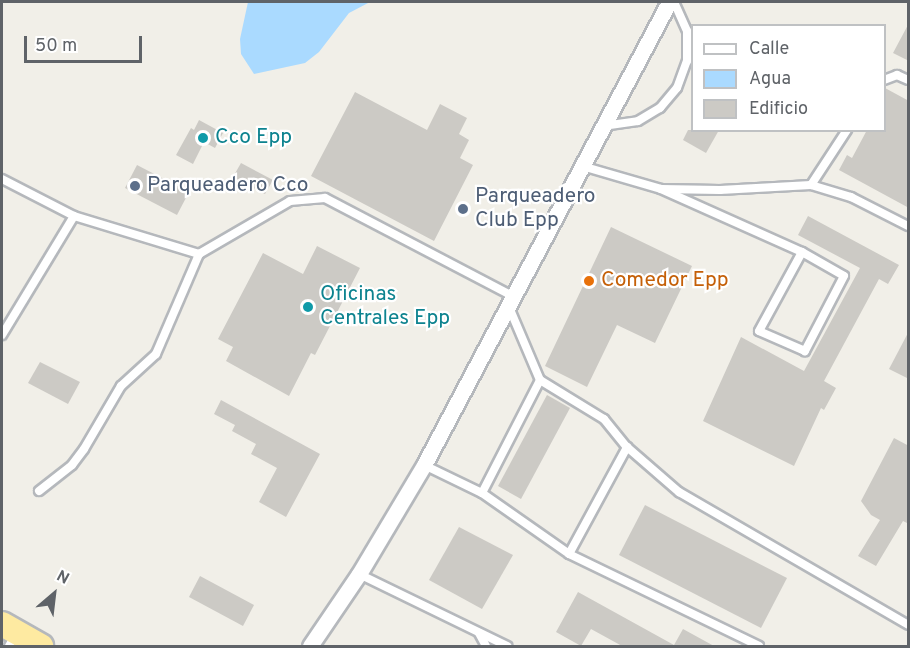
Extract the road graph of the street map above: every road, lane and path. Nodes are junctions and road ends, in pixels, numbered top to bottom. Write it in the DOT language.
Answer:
graph roads {
  1 [pos="669,2"];
  2 [pos="674,2"];
  3 [pos="886,80"];
  4 [pos="909,80"];
  5 [pos="603,126"];
  6 [pos="846,132"];
  7 [pos="582,166"];
  8 [pos="2,179"];
  9 [pos="811,185"];
  10 [pos="660,189"];
  11 [pos="74,216"];
  12 [pos="909,226"];
  13 [pos="801,252"];
  14 [pos="199,254"];
  15 [pos="512,302"];
  16 [pos="2,335"];
  17 [pos="540,380"];
  18 [pos="627,447"];
  19 [pos="424,465"];
  20 [pos="39,491"];
  21 [pos="482,492"];
  22 [pos="569,554"];
  23 [pos="359,574"];
  24 [pos="909,625"];
  25 [pos="478,632"];
  26 [pos="9,634"];
  27 [pos="40,646"];
  28 [pos="310,646"];
  29 [pos="486,646"];
  30 [pos="507,646"];
  31 [pos="759,646"];
  1 -- 5 [label="street"];
  2 -- 5 [label="lane"];
  3 -- 4 [label="lane"];
  5 -- 7 [label="street"];
  6 -- 9 [label="lane"];
  7 -- 10 [label="lane"];
  7 -- 15 [label="street"];
  8 -- 11 [label="lane"];
  9 -- 10 [label="lane"];
  9 -- 12 [label="lane"];
  10 -- 13 [label="lane"];
  11 -- 14 [label="lane"];
  11 -- 16 [label="lane"];
  13 -- 13 [label="lane"];
  14 -- 15 [label="lane"];
  14 -- 20 [label="lane"];
  15 -- 17 [label="lane"];
  15 -- 19 [label="street"];
  17 -- 18 [label="lane"];
  17 -- 21 [label="lane"];
  18 -- 22 [label="lane"];
  18 -- 24 [label="lane"];
  19 -- 21 [label="lane"];
  19 -- 23 [label="street"];
  21 -- 22 [label="lane"];
  22 -- 31 [label="lane"];
  23 -- 25 [label="lane"];
  23 -- 28 [label="street"];
  25 -- 29 [label="lane"];
  25 -- 30 [label="lane"];
  26 -- 27 [label="highway"];
}
